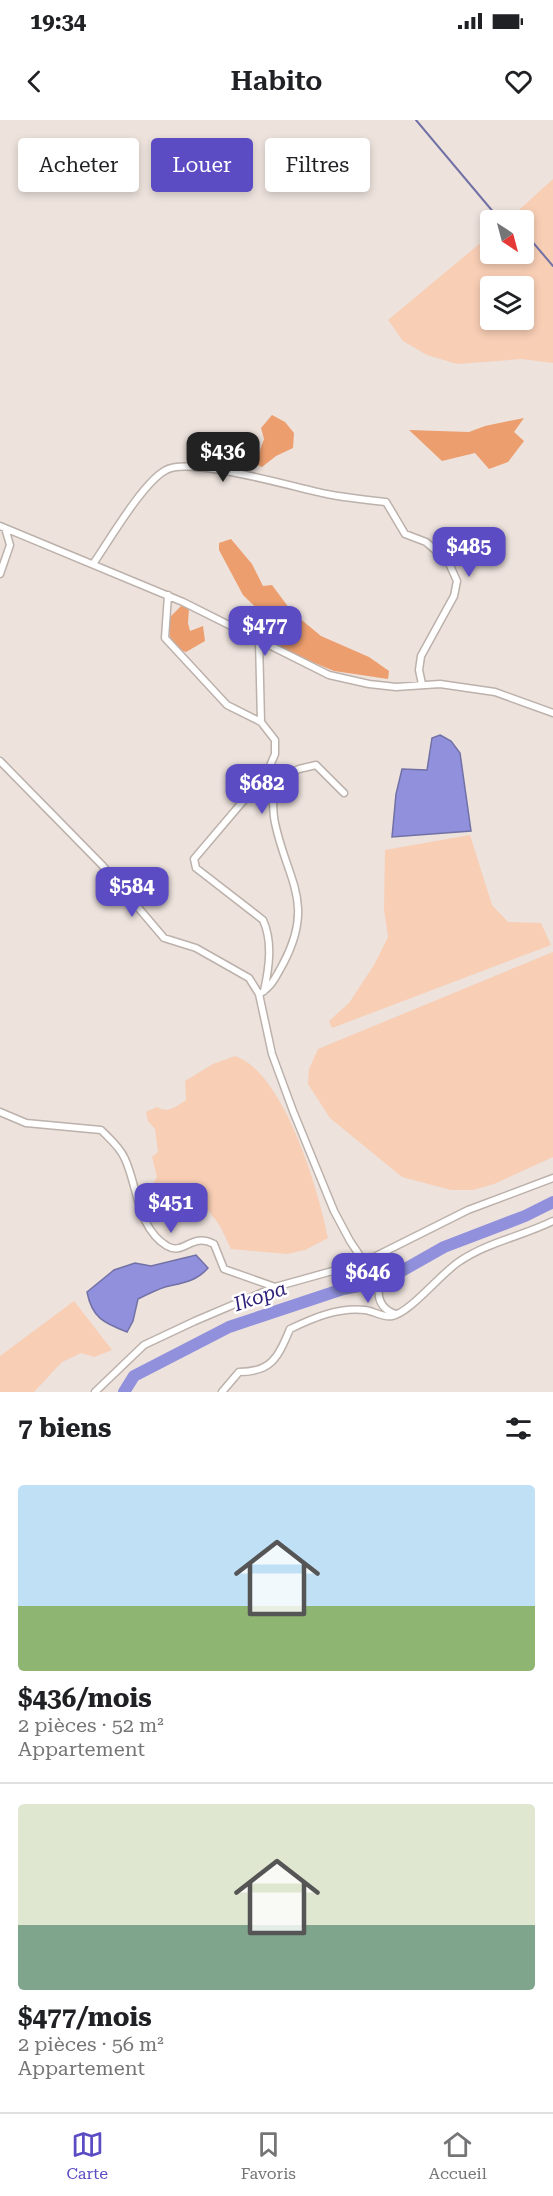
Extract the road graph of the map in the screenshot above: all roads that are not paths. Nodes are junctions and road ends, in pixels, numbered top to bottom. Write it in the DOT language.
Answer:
graph roads {
  1 [pos="3,527"];
  2 [pos="93,564"];
  3 [pos="0,574"];
  4 [pos="168,595"];
  5 [pos="259,640"];
  6 [pos="422,684"];
  7 [pos="553,713"];
  8 [pos="261,722"];
  9 [pos="0,761"];
  10 [pos="267,773"];
  11 [pos="272,782"];
  12 [pos="344,793"];
  13 [pos="261,992"];
  14 [pos="0,1112"];
  15 [pos="553,1178"];
  16 [pos="553,1221"];
  17 [pos="362,1260"];
  18 [pos="275,1287"];
  19 [pos="380,1303"];
  20 [pos="373,1312"];
  21 [pos="396,1314"];
  22 [pos="95,1392"];
  23 [pos="222,1392"];
  1 -- 2 [label="street"];
  1 -- 3 [label="street"];
  2 -- 4 [label="street"];
  2 -- 6 [label="street"];
  4 -- 5 [label="street"];
  4 -- 8 [label="street"];
  5 -- 6 [label="street"];
  5 -- 8 [label="street"];
  6 -- 7 [label="street"];
  8 -- 10 [label="street"];
  9 -- 13 [label="street"];
  10 -- 11 [label="street"];
  10 -- 13 [label="street"];
  11 -- 12 [label="street"];
  11 -- 13 [label="street"];
  13 -- 17 [label="street"];
  14 -- 18 [label="street"];
  15 -- 17 [label="street"];
  16 -- 21 [label="street"];
  17 -- 18 [label="street"];
  17 -- 19 [label="street"];
  18 -- 22 [label="street"];
  19 -- 20 [label="street"];
  19 -- 21 [label="street"];
  20 -- 21 [label="street"];
  20 -- 23 [label="street"];
}
